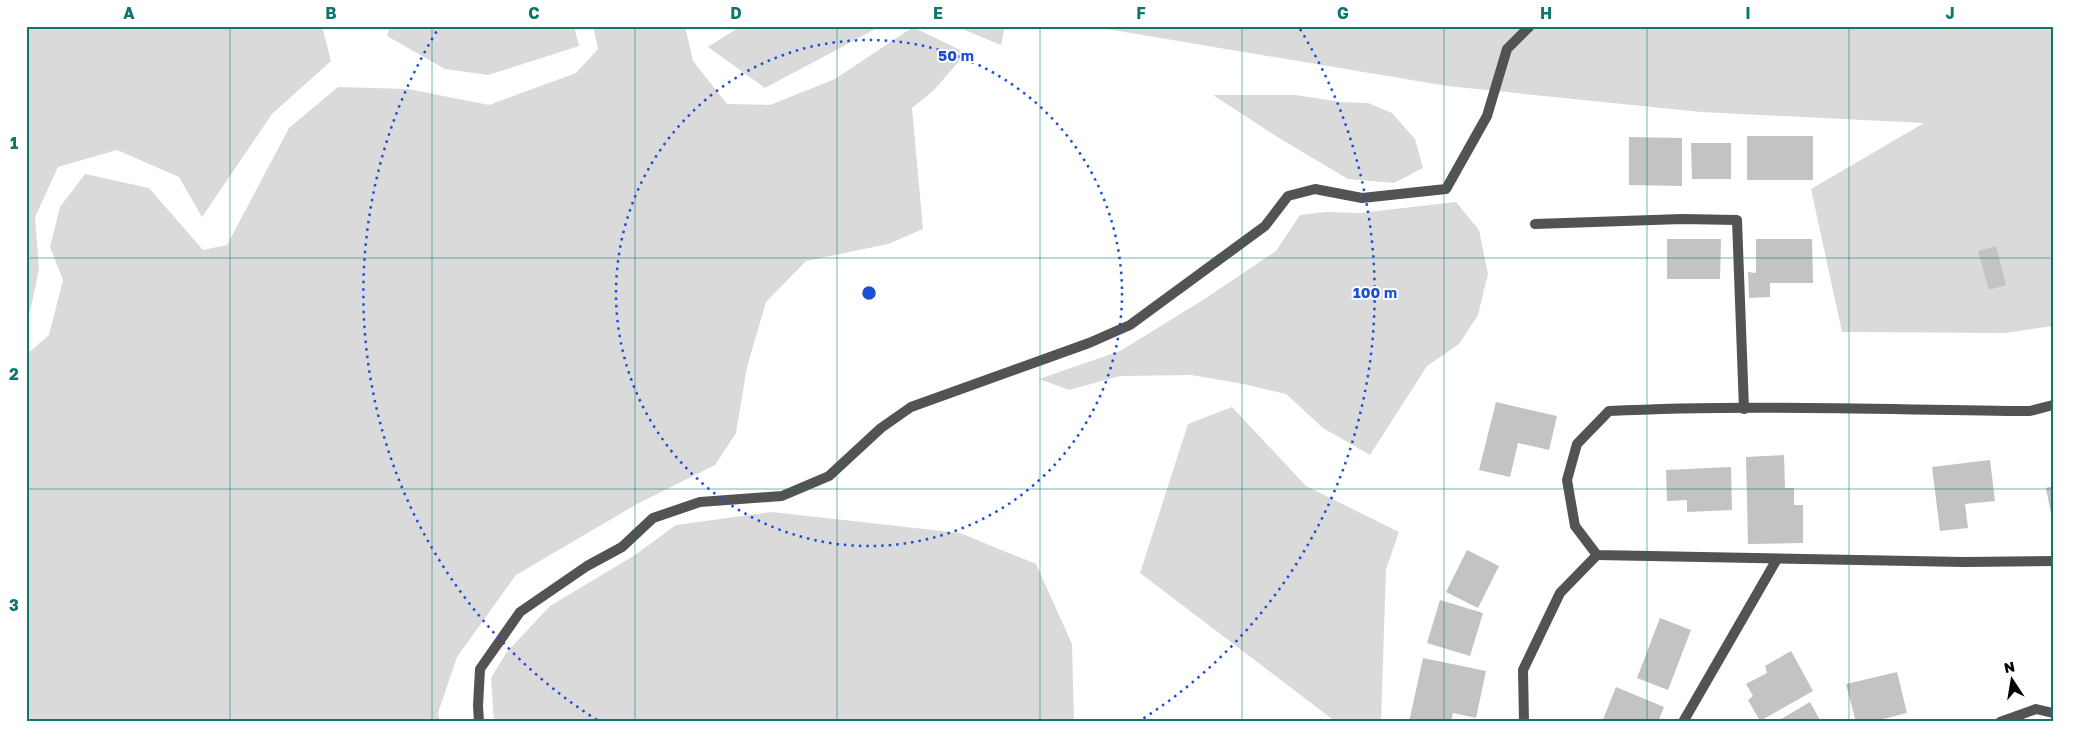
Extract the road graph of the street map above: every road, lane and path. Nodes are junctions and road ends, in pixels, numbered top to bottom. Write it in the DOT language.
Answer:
graph roads {
  1 [pos="1530,26"];
  2 [pos="1535,224"];
  3 [pos="2053,405"];
  4 [pos="1744,409"];
  5 [pos="1597,555"];
  6 [pos="1777,559"];
  7 [pos="2053,562"];
  8 [pos="2053,713"];
  9 [pos="479,722"];
  10 [pos="1524,722"];
  11 [pos="1683,722"];
  12 [pos="2000,722"];
  1 -- 9 [label="street"];
  2 -- 4 [label="street"];
  3 -- 4 [label="street"];
  4 -- 5 [label="street"];
  5 -- 6 [label="street"];
  5 -- 10 [label="street"];
  6 -- 7 [label="street"];
  6 -- 11 [label="street"];
  8 -- 12 [label="street"];
}
